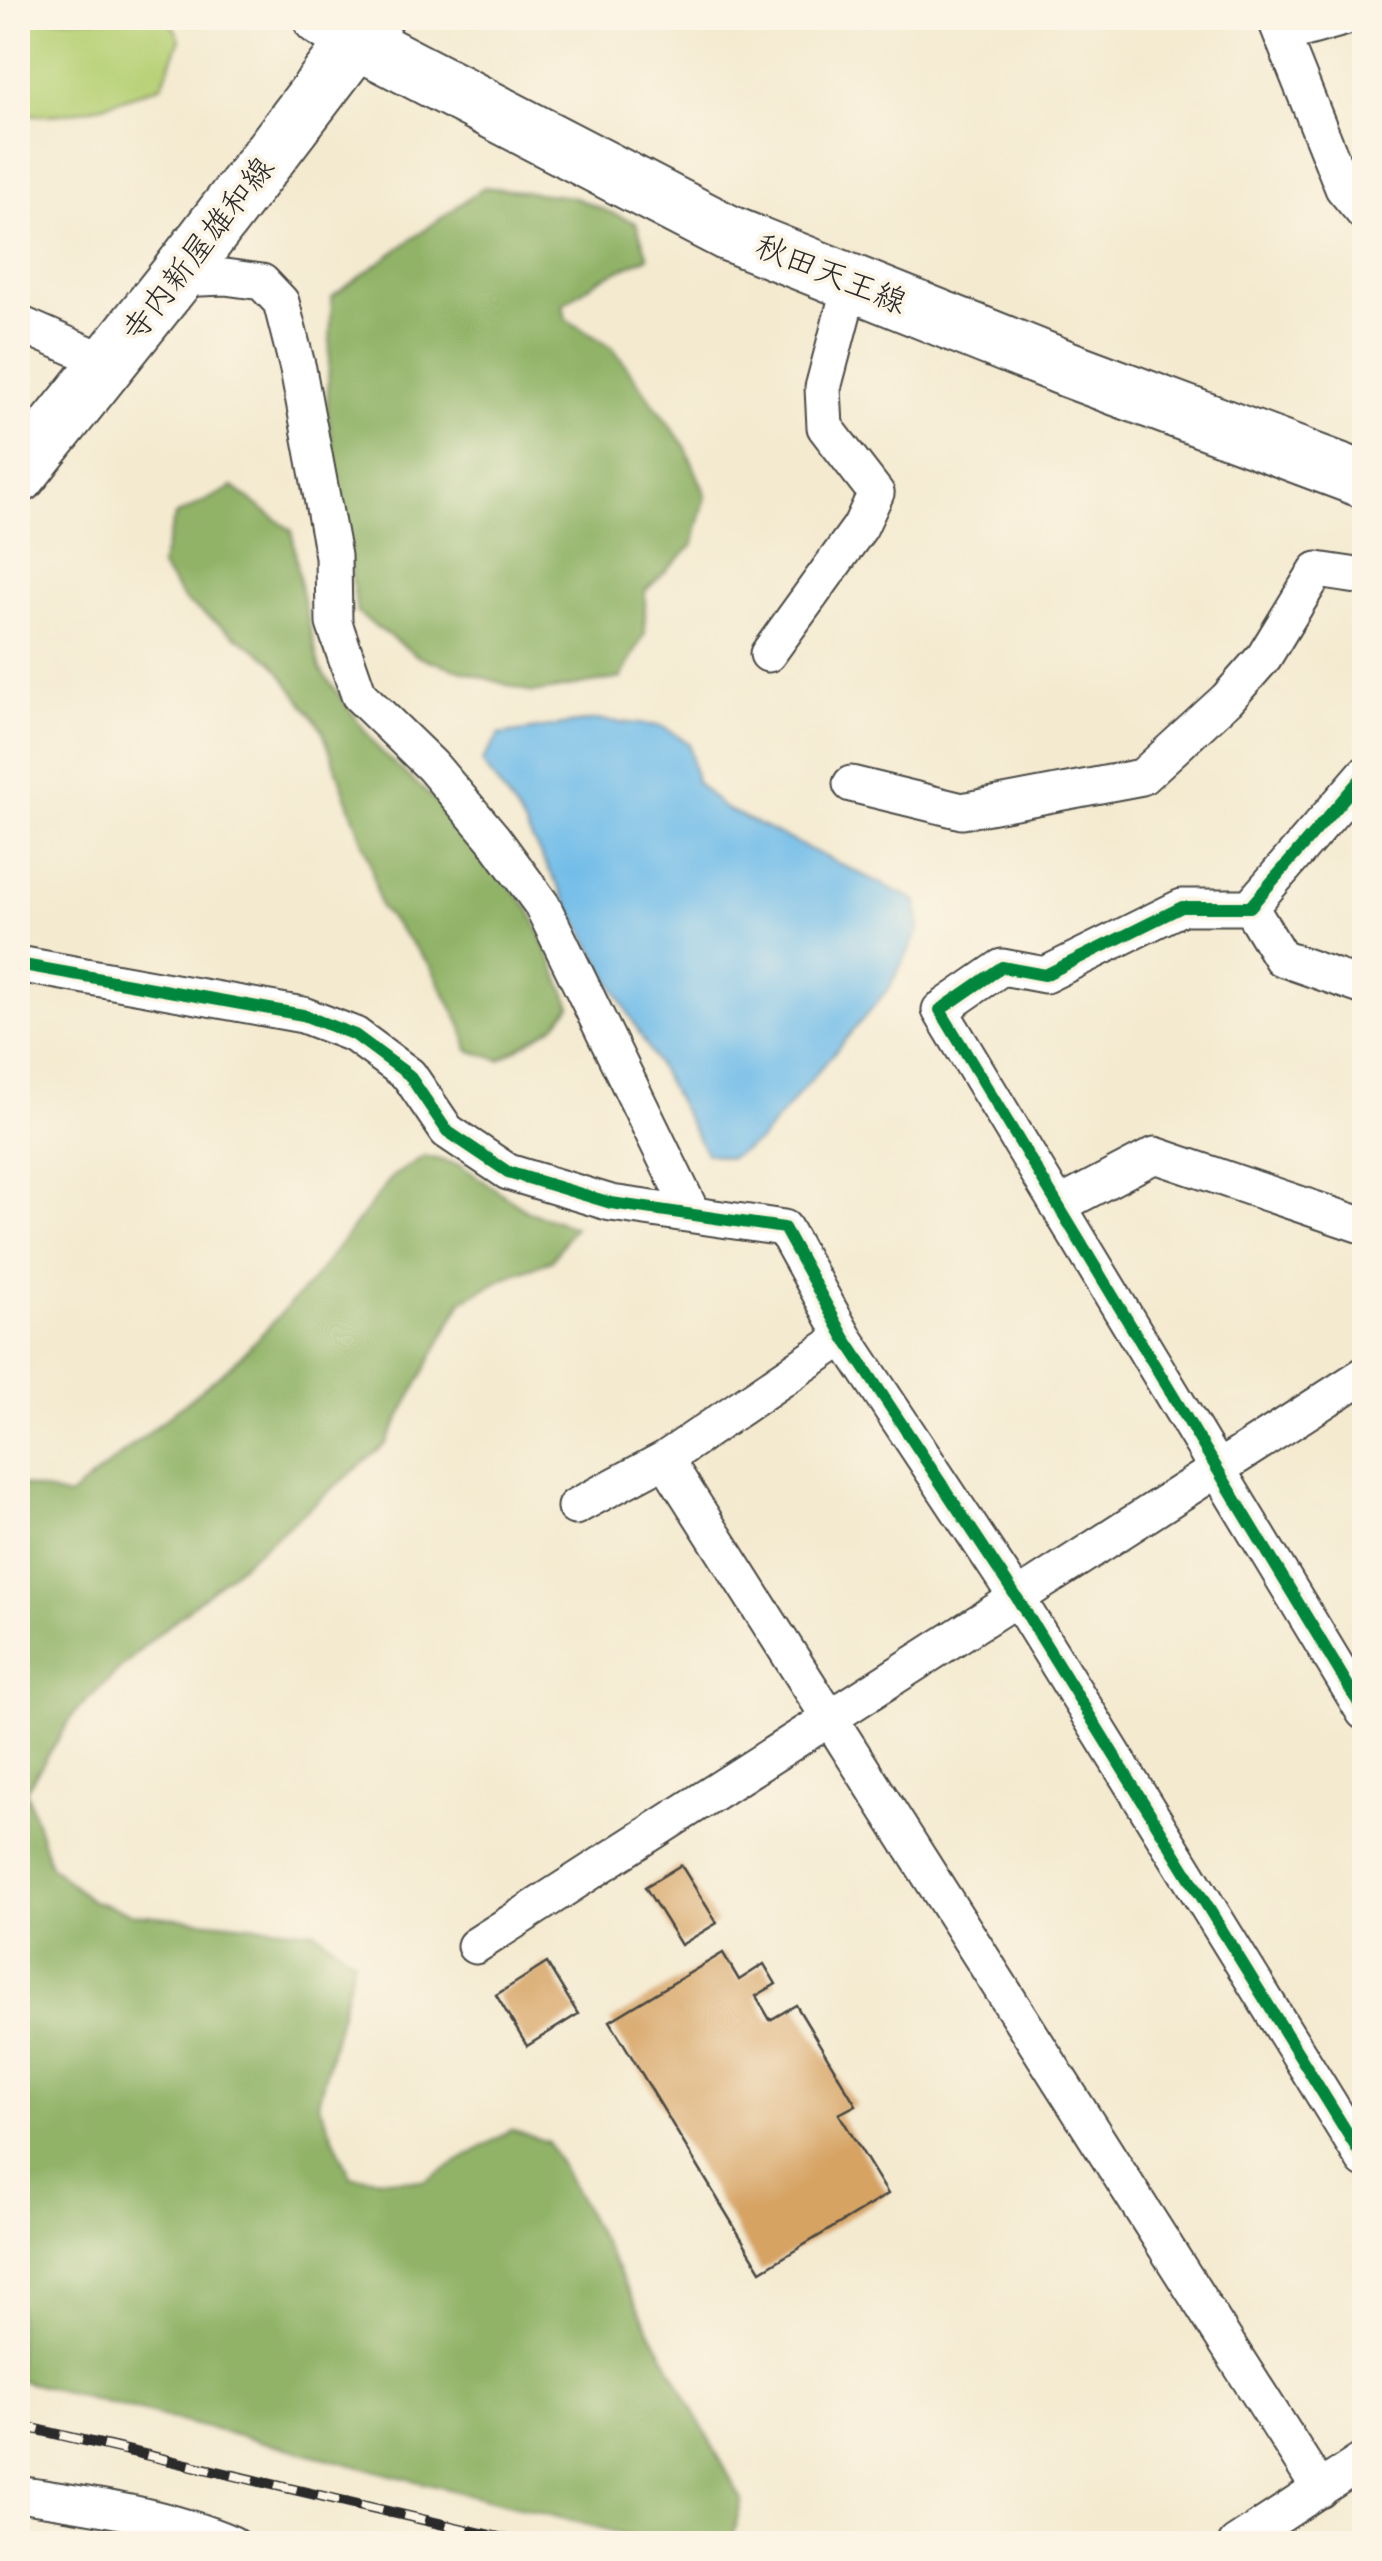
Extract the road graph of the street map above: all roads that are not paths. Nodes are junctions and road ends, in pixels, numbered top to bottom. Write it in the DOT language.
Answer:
graph roads {
  1 [pos="1344,18"];
  2 [pos="350,25"];
  3 [pos="1279,26"];
  4 [pos="1364,213"];
  5 [pos="175,279"];
  6 [pos="851,282"];
  7 [pos="18,323"];
  8 [pos="109,364"];
  9 [pos="18,476"];
  10 [pos="1364,480"];
  11 [pos="1364,577"];
  12 [pos="768,654"];
  13 [pos="1364,775"];
  14 [pos="852,784"];
  15 [pos="1250,907"];
  16 [pos="18,964"];
  17 [pos="1364,987"];
  18 [pos="1058,1206"];
  19 [pos="692,1213"];
  20 [pos="1364,1226"];
  21 [pos="844,1337"];
  22 [pos="1364,1376"];
  23 [pos="665,1459"];
  24 [pos="1217,1468"];
  25 [pos="575,1506"];
  26 [pos="1017,1598"];
  27 [pos="1364,1712"];
  28 [pos="829,1718"];
  29 [pos="475,1946"];
  30 [pos="1364,2160"];
  31 [pos="1364,2460"];
  32 [pos="1320,2490"];
  33 [pos="18,2494"];
  34 [pos="222,2542"];
  35 [pos="1236,2544"];
  1 -- 3 [label="street"];
  2 -- 5 [label="main road, 寺内新屋雄和線"];
  2 -- 6 [label="main road, 秋田天王線"];
  3 -- 4 [label="street"];
  5 -- 8 [label="main road, 寺内新屋雄和線"];
  5 -- 19 [label="street"];
  6 -- 10 [label="main road, 秋田天王線"];
  6 -- 12 [label="street"];
  7 -- 8 [label="street"];
  8 -- 9 [label="main road, 寺内新屋雄和線"];
  11 -- 14 [label="street"];
  13 -- 15 [label="street"];
  15 -- 17 [label="street"];
  15 -- 18 [label="street"];
  16 -- 19 [label="street"];
  18 -- 20 [label="street"];
  18 -- 24 [label="street"];
  19 -- 21 [label="street"];
  21 -- 23 [label="street"];
  21 -- 26 [label="street"];
  22 -- 24 [label="street"];
  23 -- 25 [label="street"];
  23 -- 28 [label="street"];
  24 -- 26 [label="street"];
  24 -- 27 [label="street"];
  26 -- 28 [label="street"];
  26 -- 30 [label="street"];
  28 -- 29 [label="street"];
  28 -- 32 [label="street"];
  31 -- 32 [label="street"];
  32 -- 35 [label="street"];
  33 -- 34 [label="street"];
}
